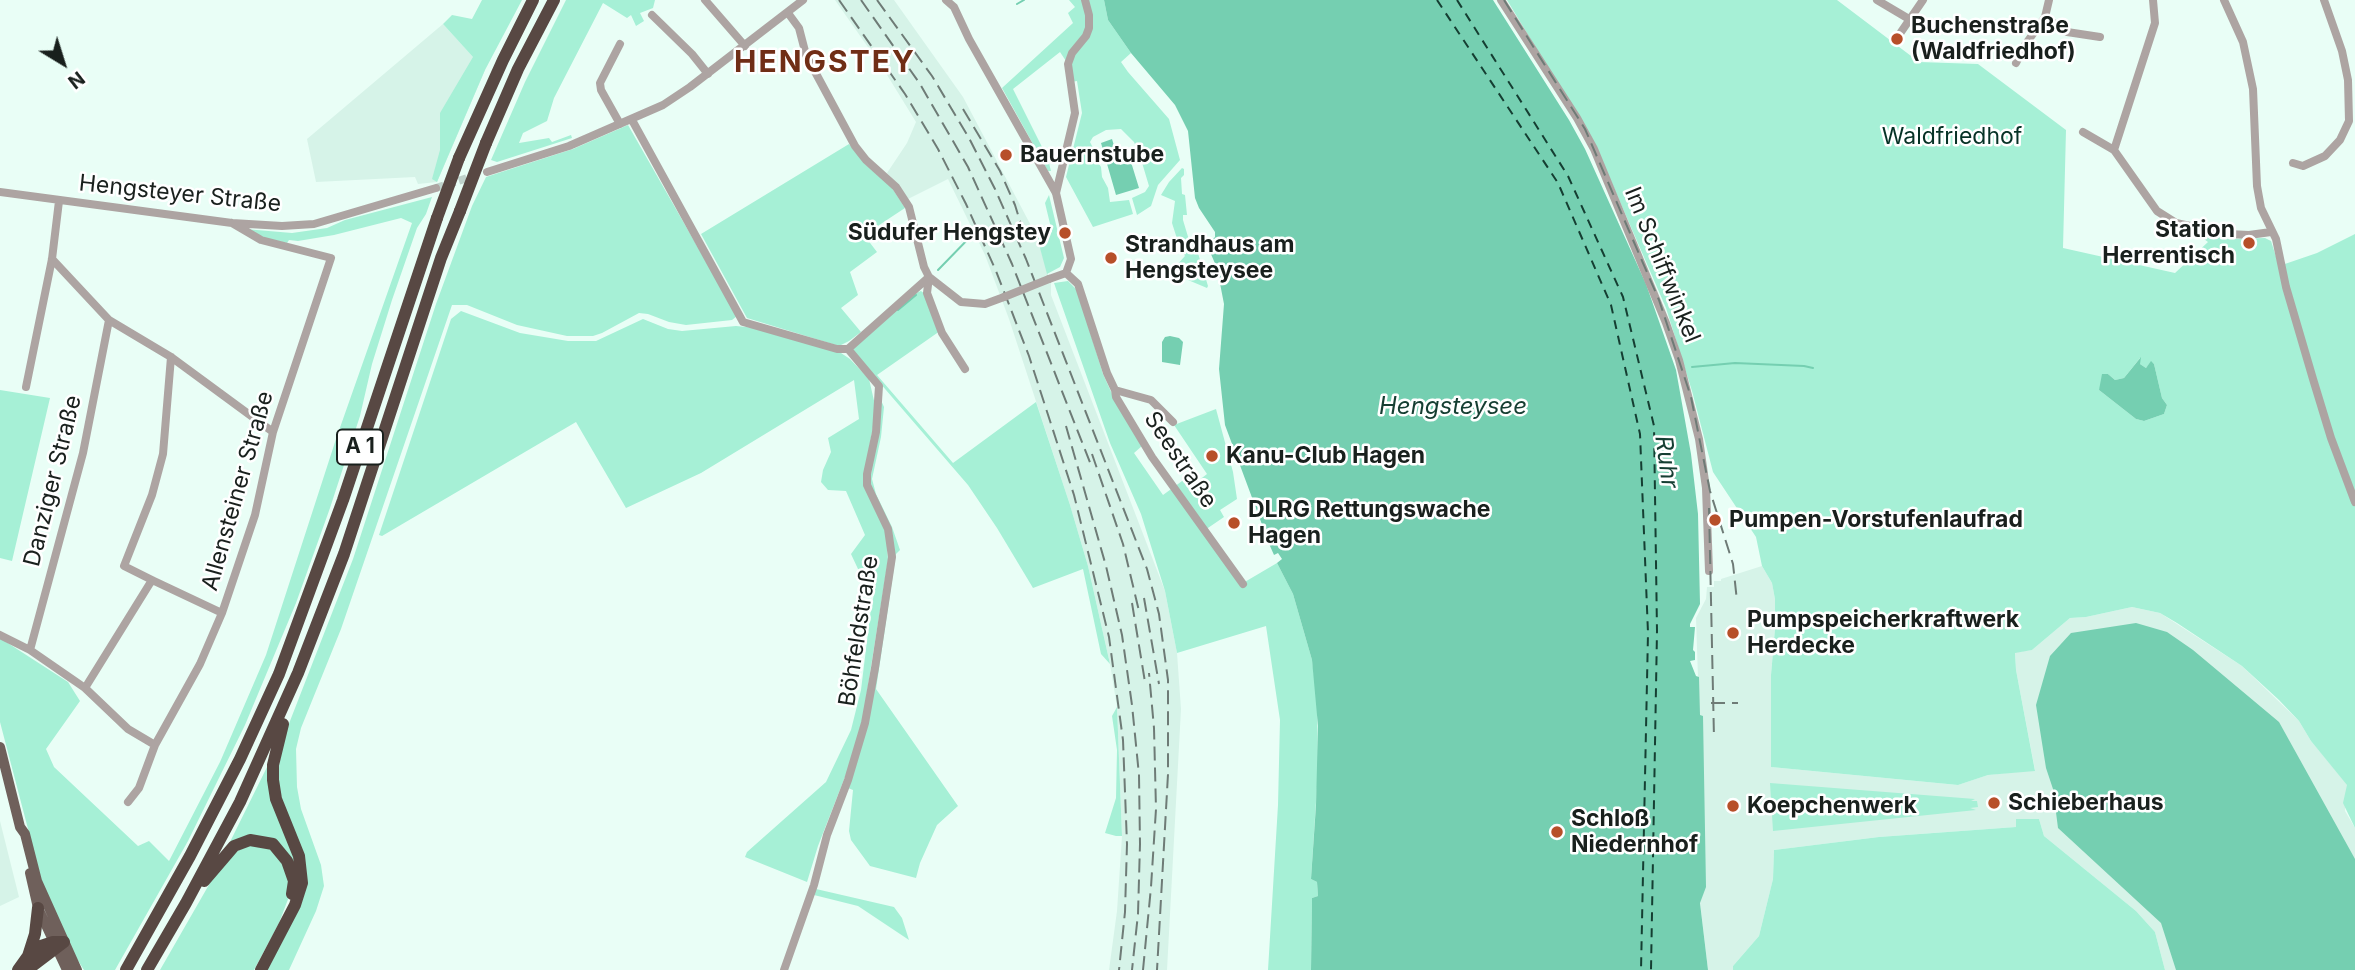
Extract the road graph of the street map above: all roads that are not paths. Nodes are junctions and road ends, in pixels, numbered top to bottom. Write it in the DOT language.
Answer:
graph roads {
  1 [pos="533,0"];
  2 [pos="554,0"];
  3 [pos="705,0"];
  4 [pos="803,0"];
  5 [pos="946,0"];
  6 [pos="1086,0"];
  7 [pos="1501,0"];
  8 [pos="1877,0"];
  9 [pos="1923,0"];
  10 [pos="2049,0"];
  11 [pos="2153,0"];
  12 [pos="2224,0"];
  13 [pos="2324,0"];
  14 [pos="788,13"];
  15 [pos="652,15"];
  16 [pos="2045,17"];
  17 [pos="1909,19"];
  18 [pos="1899,35"];
  19 [pos="2100,37"];
  20 [pos="620,44"];
  21 [pos="744,46"];
  22 [pos="2021,53"];
  23 [pos="2030,57"];
  24 [pos="2016,63"];
  25 [pos="708,74"];
  26 [pos="632,120"];
  27 [pos="620,124"];
  28 [pos="2083,132"];
  29 [pos="2114,150"];
  30 [pos="2293,163"];
  31 [pos="487,172"];
  32 [pos="436,188"];
  33 [pos="0,192"];
  34 [pos="1056,193"];
  35 [pos="59,201"];
  36 [pos="232,223"];
  37 [pos="2271,232"];
  38 [pos="52,259"];
  39 [pos="1066,273"];
  40 [pos="929,277"];
  41 [pos="109,320"];
  42 [pos="848,349"];
  43 [pos="171,357"];
  44 [pos="965,369"];
  45 [pos="26,387"];
  46 [pos="1115,390"];
  47 [pos="1173,422"];
  48 [pos="274,432"];
  49 [pos="2355,502"];
  50 [pos="1709,571"];
  51 [pos="152,580"];
  52 [pos="1244,584"];
  53 [pos="222,613"];
  54 [pos="0,635"];
  55 [pos="30,650"];
  56 [pos="298,673"];
  57 [pos="85,688"];
  58 [pos="155,745"];
  59 [pos="0,747"];
  60 [pos="128,802"];
  61 [pos="20,827"];
  62 [pos="187,903"];
  63 [pos="38,908"];
  64 [pos="58,945"];
  65 [pos="28,956"];
  66 [pos="18,970"];
  67 [pos="27,970"];
  68 [pos="66,970"];
  69 [pos="77,970"];
  70 [pos="126,970"];
  71 [pos="147,970"];
  72 [pos="259,970"];
  73 [pos="784,970"];
  1 -- 70 [label="highway, A 1, bridge"];
  2 -- 56 [label="highway, A 1, bridge"];
  3 -- 21 [label="street"];
  4 -- 14 [label="street"];
  5 -- 34 [label="street"];
  6 -- 34 [label="street"];
  7 -- 50 [label="street, Im Schiffwinkel"];
  8 -- 17 [label="street"];
  9 -- 17 [label="street"];
  10 -- 16 [label="street"];
  11 -- 29 [label="street"];
  12 -- 37 [label="street"];
  13 -- 30 [label="street"];
  14 -- 21 [label="street"];
  14 -- 40 [label="street"];
  15 -- 25 [label="street"];
  16 -- 19 [label="street"];
  16 -- 22 [label="street"];
  17 -- 18 [label="street"];
  20 -- 27 [label="street"];
  21 -- 25 [label="street"];
  22 -- 23 [label="street"];
  22 -- 24 [label="street"];
  25 -- 26 [label="street"];
  26 -- 27 [label="street"];
  26 -- 42 [label="street"];
  27 -- 31 [label="street"];
  28 -- 29 [label="street"];
  29 -- 37 [label="street"];
  32 -- 36 [label="street, Hengsteyer Straße"];
  33 -- 35 [label="street, Hengsteyer Straße"];
  34 -- 39 [label="street"];
  35 -- 36 [label="street, Hengsteyer Straße"];
  35 -- 38 [label="street"];
  36 -- 48 [label="street, Allensteiner Straße"];
  37 -- 49 [label="street"];
  38 -- 41 [label="street"];
  38 -- 45 [label="street"];
  39 -- 40 [label="street, bridge"];
  39 -- 46 [label="street, Seestraße"];
  40 -- 42 [label="street"];
  40 -- 44 [label="street"];
  41 -- 43 [label="street"];
  41 -- 55 [label="street, Danziger Straße"];
  42 -- 73 [label="street, Böhfeldstraße"];
  43 -- 48 [label="street"];
  43 -- 51 [label="street"];
  46 -- 47 [label="street, Seestraße"];
  46 -- 52 [label="street, Seestraße"];
  48 -- 53 [label="street, Allensteiner Straße"];
  51 -- 53 [label="street"];
  51 -- 57 [label="street"];
  53 -- 58 [label="street, Allensteiner Straße"];
  54 -- 55 [label="street"];
  55 -- 57 [label="street"];
  56 -- 62 [label="highway, A 1"];
  56 -- 72 [label="highway"];
  57 -- 58 [label="street"];
  58 -- 60 [label="street, Allensteiner Straße"];
  59 -- 61 [label="main road"];
  61 -- 63 [label="main road"];
  61 -- 64 [label="main road"];
  62 -- 71 [label="highway, A 1"];
  62 -- 72 [label="highway"];
  63 -- 64 [label="main road"];
  63 -- 65 [label="highway"];
  64 -- 65 [label="highway"];
  64 -- 67 [label="highway"];
  64 -- 68 [label="main road"];
  64 -- 69 [label="main road"];
  65 -- 66 [label="highway"];
}
